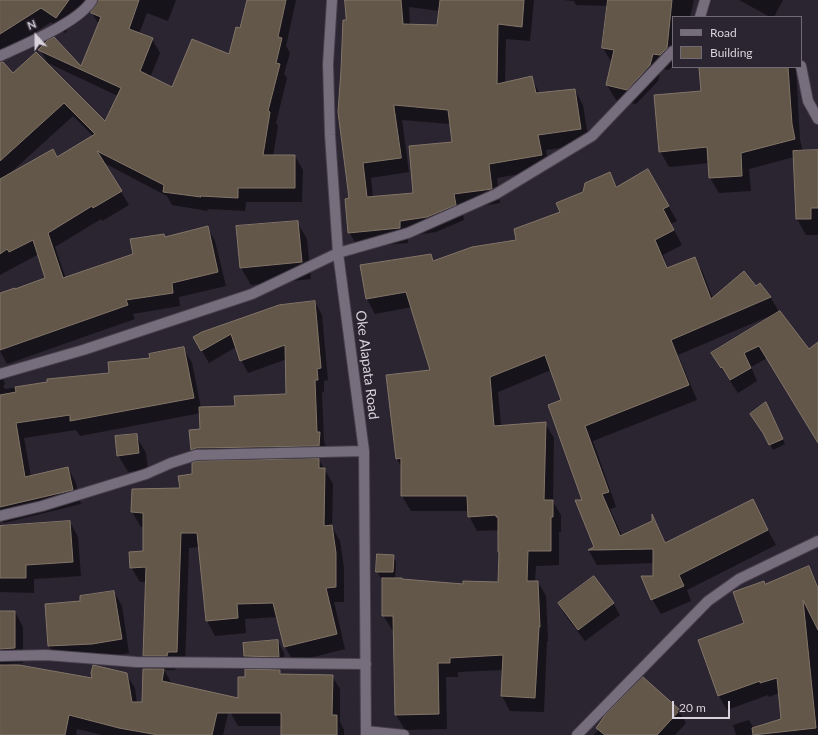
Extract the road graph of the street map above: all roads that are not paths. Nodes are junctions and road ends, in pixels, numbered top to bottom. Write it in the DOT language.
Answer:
graph roads {
  1 [pos="92,0"];
  2 [pos="332,0"];
  3 [pos="705,0"];
  4 [pos="700,16"];
  5 [pos="672,52"];
  6 [pos="0,56"];
  7 [pos="801,68"];
  8 [pos="818,120"];
  9 [pos="338,253"];
  10 [pos="0,374"];
  11 [pos="364,451"];
  12 [pos="0,516"];
  13 [pos="818,541"];
  14 [pos="0,656"];
  15 [pos="366,664"];
  16 [pos="366,733"];
  17 [pos="404,735"];
  18 [pos="577,735"];
  1 -- 6 [label="street"];
  2 -- 9 [label="street, Oke Alapata Road"];
  3 -- 4 [label="street"];
  5 -- 9 [label="street"];
  7 -- 8 [label="street"];
  9 -- 10 [label="street"];
  9 -- 11 [label="street, Oke Alapata Road"];
  11 -- 12 [label="street"];
  11 -- 15 [label="street, Oke Alapata Road"];
  13 -- 18 [label="street"];
  14 -- 15 [label="street"];
  15 -- 16 [label="street, Oke Alapata Road"];
  16 -- 17 [label="street"];
}
